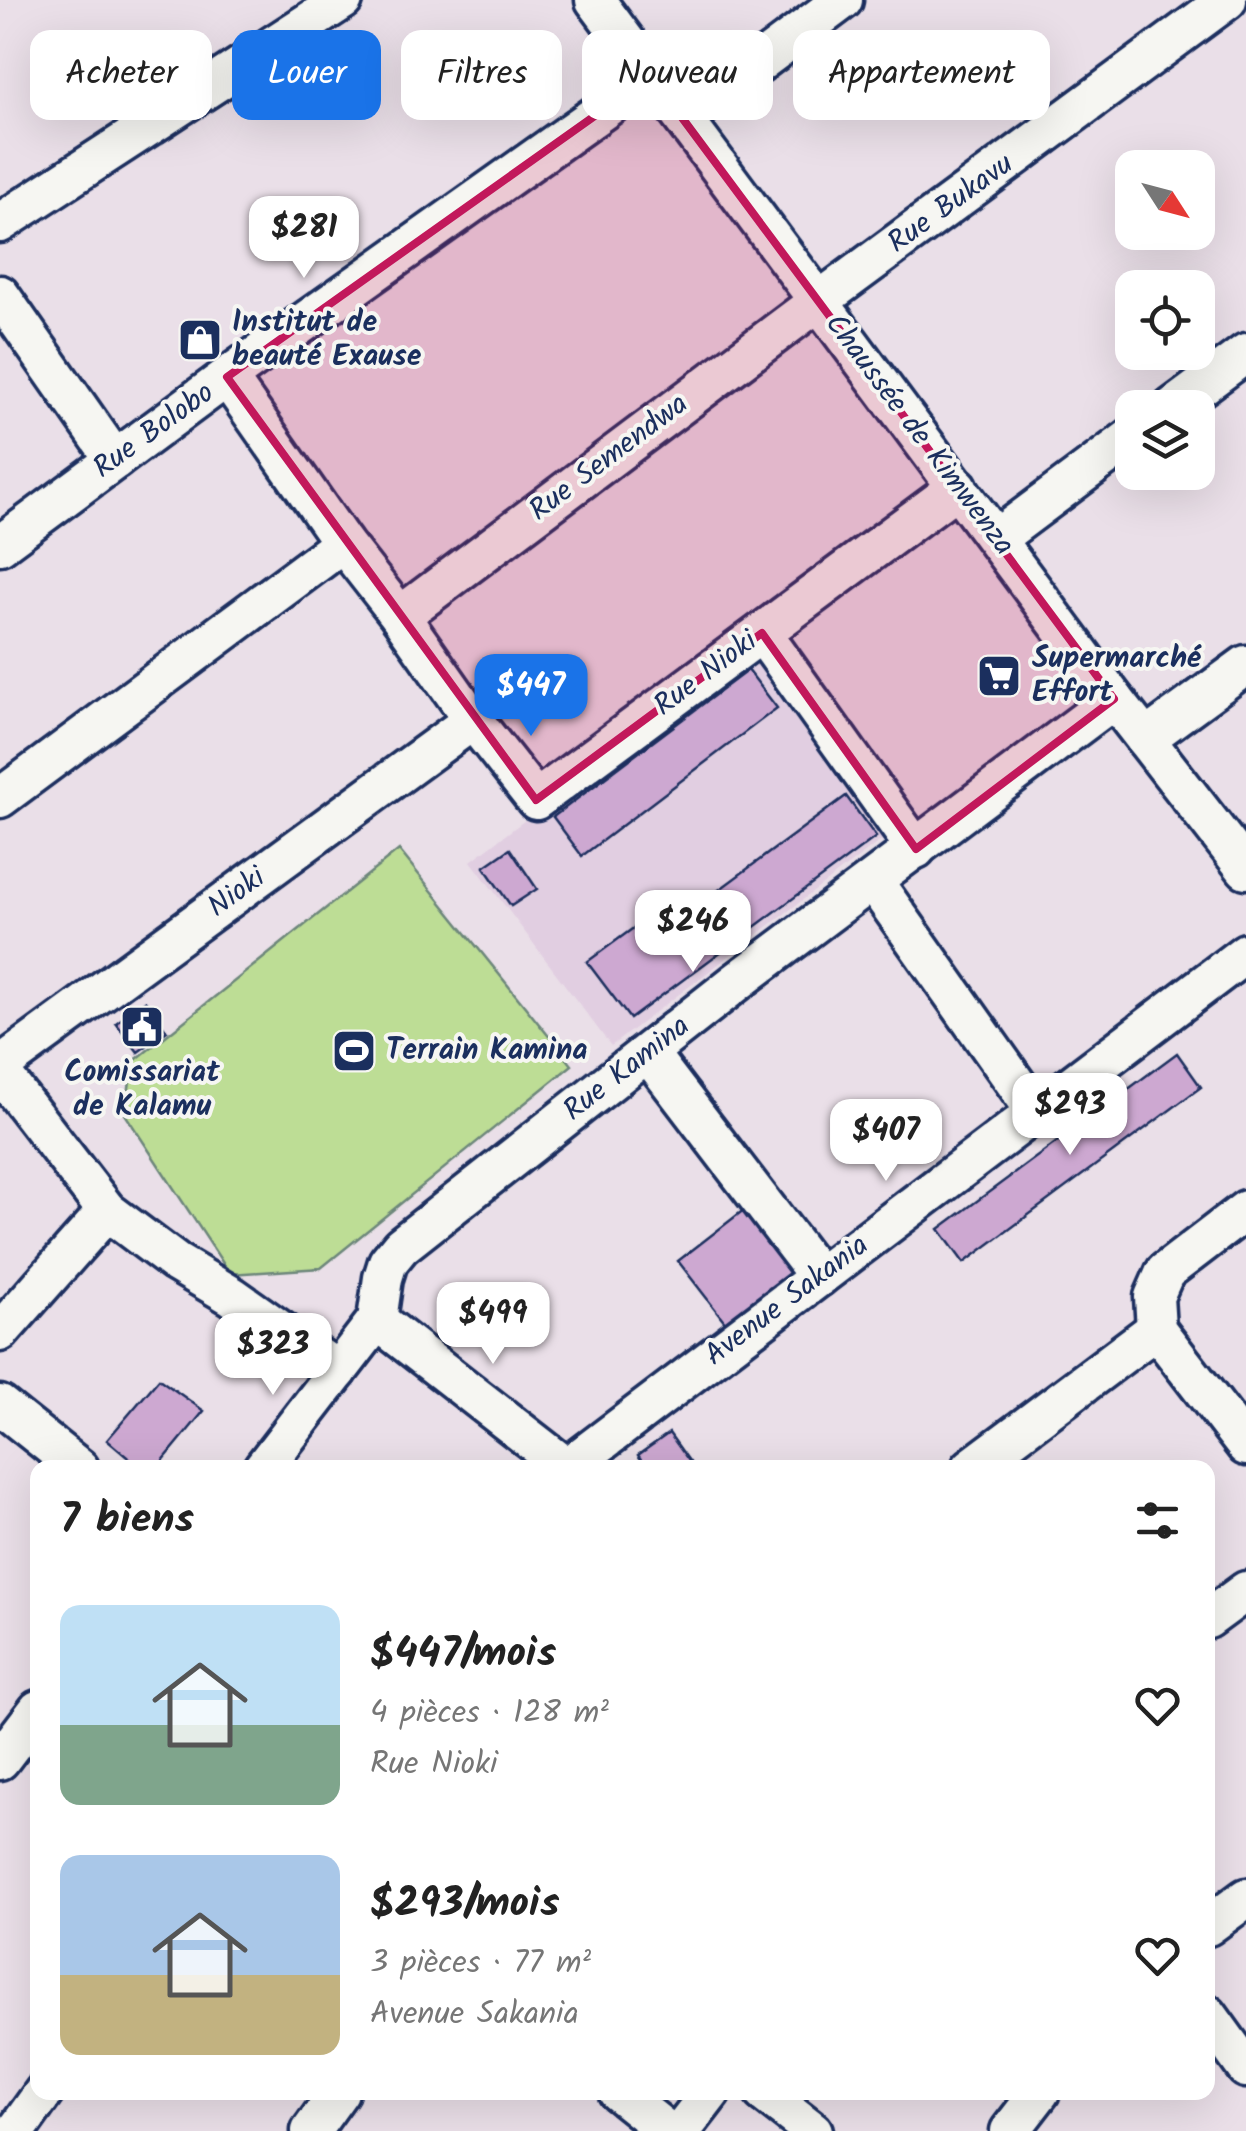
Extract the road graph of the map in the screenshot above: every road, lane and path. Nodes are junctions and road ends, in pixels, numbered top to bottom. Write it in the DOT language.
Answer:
graph roads {
  1 [pos="343,0"];
  2 [pos="595,0"];
  3 [pos="843,0"];
  4 [pos="1227,0"];
  5 [pos="1187,12"];
  6 [pos="618,30"];
  7 [pos="773,52"];
  8 [pos="590,120"];
  9 [pos="685,120"];
  10 [pos="0,223"];
  11 [pos="0,295"];
  12 [pos="819,300"];
  13 [pos="1246,352"];
  14 [pos="227,377"];
  15 [pos="1196,390"];
  16 [pos="1115,450"];
  17 [pos="115,460"];
  18 [pos="958,487"];
  19 [pos="996,538"];
  20 [pos="342,544"];
  21 [pos="0,545"];
  22 [pos="400,616"];
  23 [pos="762,633"];
  24 [pos="1246,665"];
  25 [pos="1114,699"];
  26 [pos="473,720"];
  27 [pos="1145,739"];
  28 [pos="0,798"];
  29 [pos="916,849"];
  30 [pos="1246,869"];
  31 [pos="873,881"];
  32 [pos="1246,953"];
  33 [pos="648,1053"];
  34 [pos="0,1069"];
  35 [pos="1036,1112"];
  36 [pos="1246,1210"];
  37 [pos="108,1211"];
  38 [pos="819,1278"];
  39 [pos="377,1320"];
  40 [pos="1156,1329"];
  41 [pos="0,1332"];
  42 [pos="338,1371"];
  43 [pos="0,1405"];
  44 [pos="1246,1446"];
  45 [pos="68,1460"];
  46 [pos="269,1460"];
  47 [pos="557,1460"];
  48 [pos="578,1460"];
  49 [pos="982,1460"];
  50 [pos="1246,1591"];
  51 [pos="1215,1613"];
  52 [pos="30,1721"];
  53 [pos="0,1760"];
  54 [pos="1246,1898"];
  55 [pos="1215,1921"];
  56 [pos="1215,2025"];
  57 [pos="1246,2068"];
  58 [pos="38,2100"];
  59 [pos="333,2100"];
  60 [pos="628,2100"];
  61 [pos="705,2100"];
  62 [pos="773,2100"];
  63 [pos="1034,2100"];
  64 [pos="16,2131"];
  65 [pos="311,2131"];
  66 [pos="668,2131"];
  67 [pos="681,2131"];
  68 [pos="814,2131"];
  69 [pos="1010,2131"];
  1 -- 10 [label="street"];
  2 -- 6 [label="street, Chaussée de Kimwenza"];
  3 -- 7 [label="street"];
  4 -- 5 [label="street, Rue Bukavu"];
  5 -- 12 [label="street, Rue Bukavu"];
  8 -- 14 [label="street, Rue Bolobo"];
  9 -- 12 [label="street, Chaussée de Kimwenza"];
  11 -- 17 [label="street"];
  12 -- 18 [label="street, Chaussée de Kimwenza"];
  12 -- 22 [label="street, Rue Semendwa"];
  13 -- 15 [label="street"];
  14 -- 17 [label="street, Rue Bolobo"];
  14 -- 20 [label="street"];
  16 -- 19 [label="street"];
  17 -- 21 [label="street, Rue Bolobo"];
  18 -- 19 [label="street, Chaussée de Kimwenza"];
  18 -- 23 [label="street, Rue Nioki"];
  19 -- 25 [label="street, Chaussée de Kimwenza"];
  20 -- 22 [label="street"];
  20 -- 28 [label="street"];
  22 -- 26 [label="street"];
  23 -- 26 [label="street, Rue Nioki"];
  23 -- 29 [label="street"];
  24 -- 27 [label="street"];
  25 -- 27 [label="street, Chaussée de Kimwenza"];
  25 -- 29 [label="street, Rue Kamina"];
  26 -- 34 [label="street, Nioki"];
  27 -- 30 [label="street, Chaussée de Kimwenza"];
  29 -- 31 [label="street, Rue Kamina"];
  31 -- 33 [label="street, Rue Kamina"];
  31 -- 35 [label="street"];
  32 -- 35 [label="street, Avenue Sakania"];
  33 -- 38 [label="street"];
  33 -- 39 [label="street, Rue Kamina"];
  34 -- 37 [label="street"];
  35 -- 38 [label="street, Avenue Sakania"];
  36 -- 40 [label="street"];
  37 -- 41 [label="street"];
  37 -- 42 [label="street"];
  38 -- 48 [label="street, Avenue Sakania"];
  39 -- 42 [label="street, Rue Kamina"];
  39 -- 47 [label="street"];
  40 -- 44 [label="street"];
  40 -- 49 [label="street"];
  42 -- 46 [label="street, Rue Kamina"];
  43 -- 45 [label="street"];
  50 -- 51 [label="street"];
  52 -- 53 [label="street"];
  54 -- 55 [label="street"];
  56 -- 57 [label="street"];
  58 -- 64 [label="street"];
  59 -- 65 [label="street"];
  60 -- 66 [label="street"];
  61 -- 67 [label="street"];
  62 -- 68 [label="street"];
  63 -- 69 [label="street"];
}
